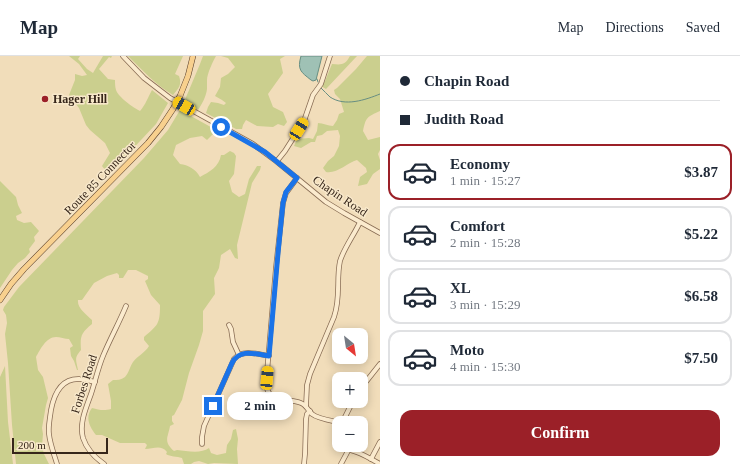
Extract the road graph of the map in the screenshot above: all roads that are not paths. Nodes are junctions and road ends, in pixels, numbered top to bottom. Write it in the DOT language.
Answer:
graph roads {
  1 [pos="123,56"];
  2 [pos="193,56"];
  3 [pos="330,56"];
  4 [pos="277,161"];
  5 [pos="297,178"];
  6 [pos="360,222"];
  7 [pos="380,233"];
  8 [pos="0,300"];
  9 [pos="126,306"];
  10 [pos="229,324"];
  11 [pos="239,355"];
  12 [pos="269,356"];
  13 [pos="380,364"];
  14 [pos="368,379"];
  15 [pos="95,382"];
  16 [pos="306,406"];
  17 [pos="310,411"];
  18 [pos="332,420"];
  19 [pos="380,442"];
  20 [pos="202,444"];
  21 [pos="347,452"];
  22 [pos="357,452"];
  23 [pos="372,459"];
  24 [pos="57,464"];
  25 [pos="104,464"];
  26 [pos="304,464"];
  27 [pos="341,464"];
  28 [pos="380,464"];
  1 -- 4 [label="street, Chapin Road"];
  2 -- 8 [label="main road, Route 85 Connector, bridge"];
  3 -- 4 [label="street"];
  4 -- 5 [label="street, Chapin Road"];
  5 -- 6 [label="street, Chapin Road"];
  5 -- 12 [label="street"];
  6 -- 7 [label="street, Chapin Road"];
  6 -- 16 [label="street"];
  9 -- 15 [label="street, Forbes Road"];
  10 -- 11 [label="street"];
  11 -- 12 [label="street"];
  11 -- 20 [label="street"];
  12 -- 16 [label="street"];
  13 -- 14 [label="street"];
  15 -- 24 [label="street"];
  15 -- 25 [label="street, Forbes Road"];
  16 -- 17 [label="street"];
  17 -- 18 [label="street"];
  17 -- 26 [label="street"];
  19 -- 23 [label="street"];
  21 -- 27 [label="street"];
  22 -- 23 [label="street"];
  23 -- 28 [label="street"];
}
